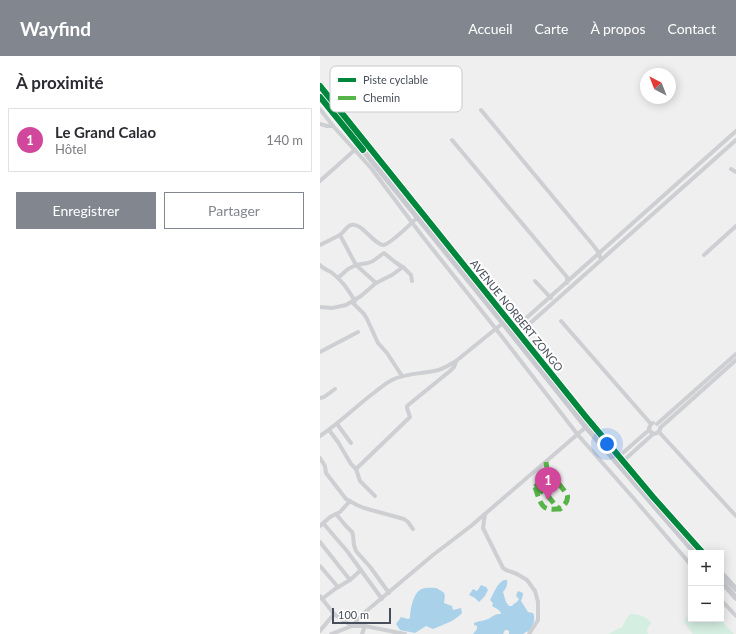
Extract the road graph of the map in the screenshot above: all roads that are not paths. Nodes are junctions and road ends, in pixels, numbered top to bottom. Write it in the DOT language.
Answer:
graph roads {
  1 [pos="320,86"];
  2 [pos="320,97"];
  3 [pos="330,99"];
  4 [pos="320,109"];
  5 [pos="330,109"];
  6 [pos="481,110"];
  7 [pos="332,112"];
  8 [pos="341,112"];
  9 [pos="320,124"];
  10 [pos="333,126"];
  11 [pos="736,131"];
  12 [pos="452,140"];
  13 [pos="736,140"];
  14 [pos="360,146"];
  15 [pos="354,151"];
  16 [pos="731,169"];
  17 [pos="736,172"];
  18 [pos="320,181"];
  19 [pos="417,218"];
  20 [pos="412,222"];
  21 [pos="736,226"];
  22 [pos="340,235"];
  23 [pos="320,245"];
  24 [pos="599,253"];
  25 [pos="704,255"];
  26 [pos="601,260"];
  27 [pos="320,265"];
  28 [pos="356,265"];
  29 [pos="403,267"];
  30 [pos="338,278"];
  31 [pos="412,281"];
  32 [pos="535,281"];
  33 [pos="568,281"];
  34 [pos="376,283"];
  35 [pos="566,291"];
  36 [pos="550,297"];
  37 [pos="353,302"];
  38 [pos="554,302"];
  39 [pos="320,307"];
  40 [pos="561,321"];
  41 [pos="503,323"];
  42 [pos="496,329"];
  43 [pos="358,332"];
  44 [pos="515,333"];
  45 [pos="320,352"];
  46 [pos="736,354"];
  47 [pos="736,360"];
  48 [pos="456,361"];
  49 [pos="402,376"];
  50 [pos="335,389"];
  51 [pos="320,398"];
  52 [pos="337,424"];
  53 [pos="651,424"];
  54 [pos="586,427"];
  55 [pos="659,428"];
  56 [pos="329,430"];
  57 [pos="649,430"];
  58 [pos="653,434"];
  59 [pos="578,435"];
  60 [pos="320,436"];
  61 [pos="351,443"];
  62 [pos="320,458"];
  63 [pos="619,461"];
  64 [pos="356,469"];
  65 [pos="376,496"];
  66 [pos="350,501"];
  67 [pos="336,514"];
  68 [pos="485,514"];
  69 [pos="736,516"];
  70 [pos="322,525"];
  71 [pos="413,529"];
  72 [pos="320,542"];
  73 [pos="693,550"];
  74 [pos="700,550"];
  75 [pos="688,562"];
  76 [pos="320,566"];
  77 [pos="361,570"];
  78 [pos="724,576"];
  79 [pos="350,580"];
  80 [pos="724,584"];
  81 [pos="338,588"];
  82 [pos="736,589"];
  83 [pos="389,594"];
  84 [pos="321,598"];
  85 [pos="736,598"];
  86 [pos="382,599"];
  87 [pos="724,603"];
  88 [pos="334,614"];
  89 [pos="736,616"];
  90 [pos="352,626"];
  91 [pos="365,626"];
  92 [pos="320,631"];
  93 [pos="386,632"];
  94 [pos="331,634"];
  95 [pos="362,634"];
  96 [pos="405,634"];
  97 [pos="529,634"];
  1 -- 3 [label="main road, AVENUE NORBERT ZONGO"];
  2 -- 5 [label="main road, AVENUE NORBERT ZONGO"];
  4 -- 10 [label="street"];
  6 -- 24 [label="street"];
  7 -- 14 [label="main road, AVENUE NORBERT ZONGO"];
  8 -- 44 [label="main road, AVENUE NORBERT ZONGO"];
  9 -- 10 [label="street"];
  10 -- 15 [label="street"];
  11 -- 24 [label="street"];
  12 -- 33 [label="street"];
  13 -- 26 [label="street"];
  14 -- 15 [label="street"];
  14 -- 19 [label="main road, AVENUE NORBERT ZONGO"];
  15 -- 18 [label="street"];
  15 -- 20 [label="street"];
  16 -- 17 [label="street"];
  19 -- 20 [label="street"];
  19 -- 41 [label="main road, AVENUE NORBERT ZONGO"];
  20 -- 22 [label="street"];
  20 -- 42 [label="street"];
  21 -- 25 [label="street"];
  22 -- 23 [label="street"];
  22 -- 28 [label="street"];
  24 -- 26 [label="street"];
  24 -- 33 [label="street"];
  26 -- 35 [label="street"];
  27 -- 30 [label="street"];
  28 -- 29 [label="street"];
  28 -- 30 [label="street"];
  28 -- 34 [label="street"];
  29 -- 31 [label="street"];
  29 -- 34 [label="street"];
  30 -- 37 [label="street"];
  32 -- 36 [label="street"];
  33 -- 35 [label="street"];
  33 -- 36 [label="street"];
  34 -- 37 [label="street"];
  35 -- 38 [label="street"];
  36 -- 38 [label="street"];
  36 -- 44 [label="street"];
  37 -- 39 [label="street"];
  37 -- 49 [label="street"];
  38 -- 44 [label="street"];
  40 -- 53 [label="street"];
  41 -- 42 [label="street"];
  41 -- 44 [label="main road, AVENUE NORBERT ZONGO"];
  42 -- 48 [label="street"];
  42 -- 59 [label="street"];
  43 -- 45 [label="street"];
  44 -- 54 [label="main road, AVENUE NORBERT ZONGO"];
  44 -- 63 [label="main road, AVENUE NORBERT ZONGO"];
  46 -- 55 [label="street"];
  47 -- 55 [label="street"];
  48 -- 49 [label="street"];
  48 -- 64 [label="street"];
  49 -- 52 [label="street"];
  50 -- 51 [label="street"];
  52 -- 56 [label="street"];
  52 -- 61 [label="street"];
  53 -- 55 [label="street"];
  53 -- 57 [label="street"];
  54 -- 59 [label="street"];
  54 -- 63 [label="main road, AVENUE NORBERT ZONGO"];
  55 -- 58 [label="street"];
  55 -- 69 [label="street"];
  56 -- 60 [label="street"];
  56 -- 64 [label="street"];
  57 -- 58 [label="street"];
  57 -- 63 [label="street"];
  58 -- 63 [label="street"];
  59 -- 68 [label="street"];
  59 -- 75 [label="street"];
  62 -- 66 [label="street"];
  63 -- 73 [label="main road, AVENUE NORBERT ZONGO"];
  63 -- 74 [label="main road, AVENUE NORBERT ZONGO"];
  64 -- 65 [label="street"];
  66 -- 67 [label="street"];
  66 -- 71 [label="street"];
  67 -- 70 [label="street"];
  67 -- 83 [label="street"];
  68 -- 83 [label="street"];
  68 -- 97 [label="street"];
  70 -- 77 [label="street"];
  72 -- 79 [label="street"];
  76 -- 81 [label="street"];
  77 -- 79 [label="street"];
  77 -- 86 [label="street"];
  78 -- 82 [label="main road"];
  79 -- 81 [label="street"];
  80 -- 85 [label="main road"];
  81 -- 84 [label="street"];
  83 -- 86 [label="street"];
  84 -- 88 [label="street"];
  86 -- 90 [label="street"];
  87 -- 89 [label="street"];
  88 -- 90 [label="street"];
  88 -- 92 [label="street"];
  90 -- 91 [label="street"];
  90 -- 94 [label="street"];
  91 -- 93 [label="street"];
  91 -- 95 [label="street"];
  93 -- 96 [label="street"];
}
